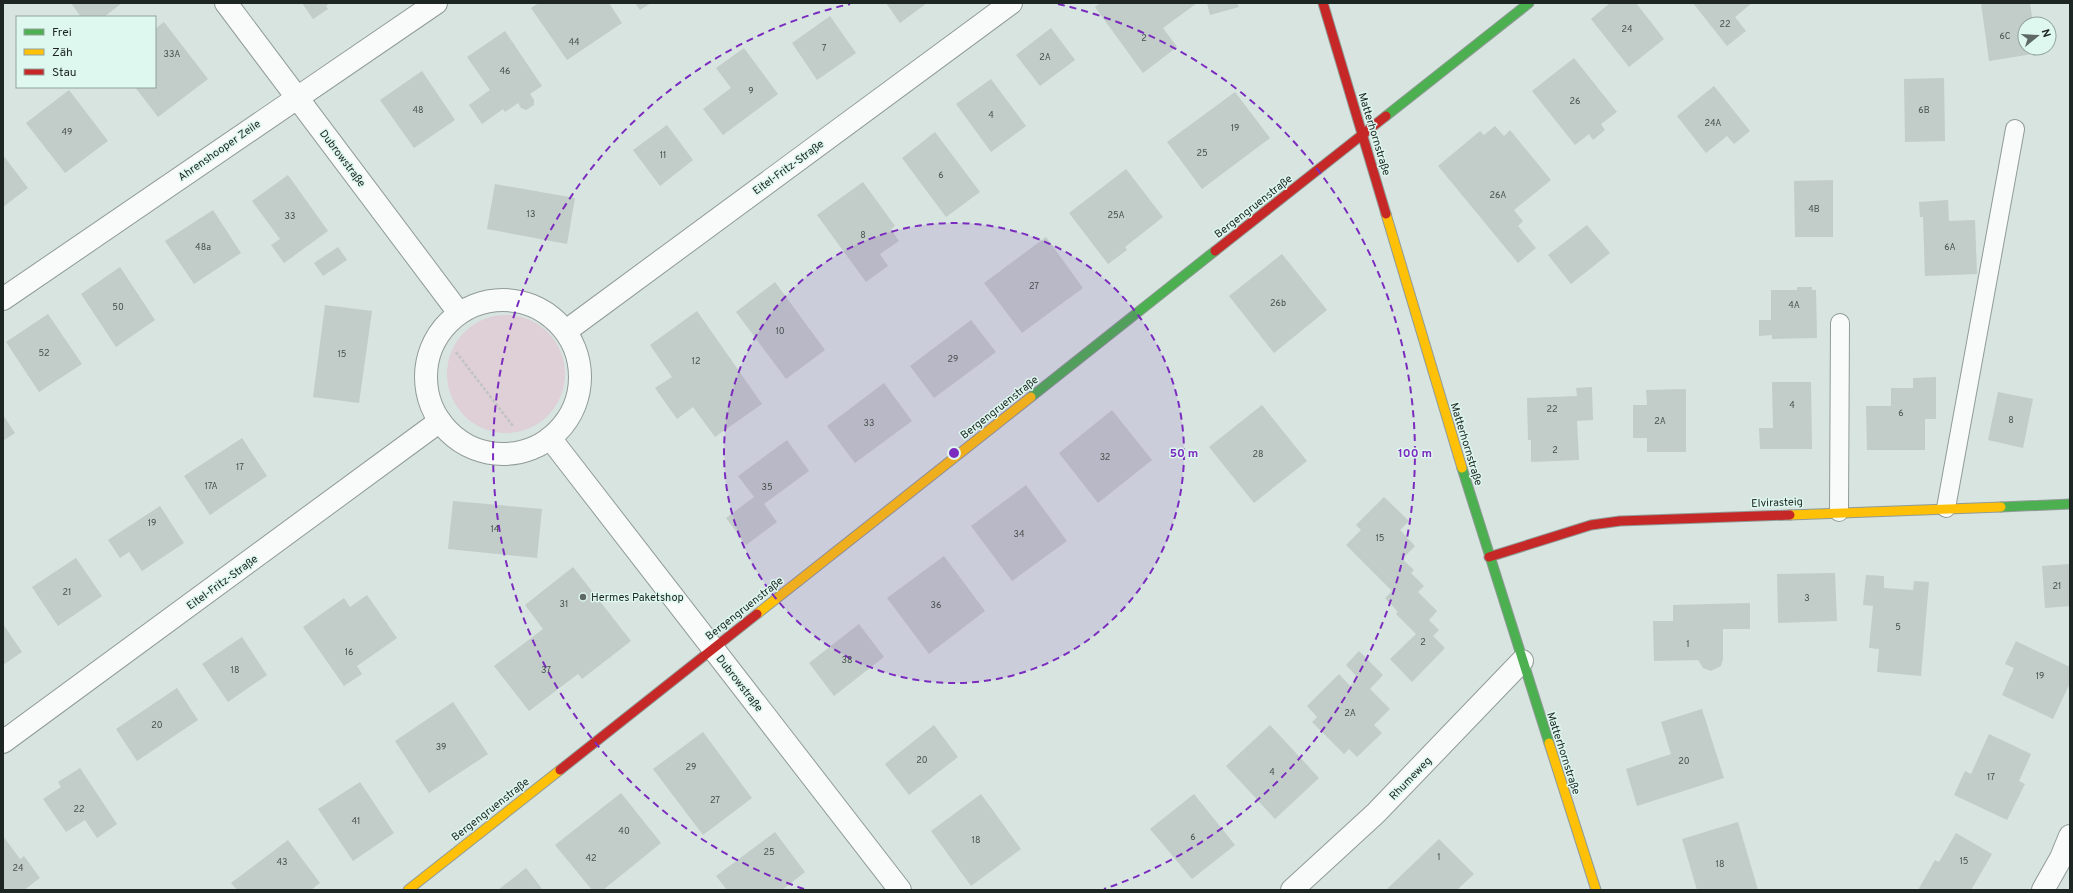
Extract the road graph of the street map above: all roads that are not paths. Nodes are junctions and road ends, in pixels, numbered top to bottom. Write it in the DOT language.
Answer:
graph roads {
  1 [pos="226,3"];
  2 [pos="436,3"];
  3 [pos="1011,3"];
  4 [pos="1323,3"];
  5 [pos="1529,3"];
  6 [pos="297,96"];
  7 [pos="2015,129"];
  8 [pos="1363,135"];
  9 [pos="3,299"];
  10 [pos="459,313"];
  11 [pos="1840,323"];
  12 [pos="566,331"];
  13 [pos="440,422"];
  14 [pos="550,438"];
  15 [pos="2070,504"];
  16 [pos="1946,508"];
  17 [pos="1839,512"];
  18 [pos="1489,557"];
  19 [pos="713,648"];
  20 [pos="1522,661"];
  21 [pos="3,742"];
  22 [pos="2070,836"];
  23 [pos="408,890"];
  24 [pos="900,890"];
  25 [pos="1292,890"];
  26 [pos="1596,890"];
  27 [pos="2043,890"];
  1 -- 6 [label="street, Dubrowstraße"];
  2 -- 6 [label="street, Ahrenshooper Zeile"];
  3 -- 12 [label="street, Eitel-Fritz-Straße"];
  4 -- 8 [label="street, Matterhornstraße"];
  5 -- 8 [label="street, Bergengruenstraße"];
  6 -- 9 [label="street, Ahrenshooper Zeile"];
  6 -- 10 [label="street, Dubrowstraße"];
  7 -- 16 [label="lane"];
  8 -- 18 [label="street, Matterhornstraße"];
  8 -- 19 [label="street, Bergengruenstraße"];
  10 -- 12 [label="street"];
  10 -- 13 [label="street"];
  11 -- 17 [label="lane"];
  12 -- 14 [label="street"];
  13 -- 14 [label="street"];
  13 -- 21 [label="street, Eitel-Fritz-Straße"];
  14 -- 19 [label="street, Dubrowstraße"];
  15 -- 16 [label="street, Elvirasteig"];
  16 -- 17 [label="street, Elvirasteig"];
  17 -- 18 [label="street, Elvirasteig"];
  18 -- 20 [label="street, Matterhornstraße"];
  19 -- 23 [label="street, Bergengruenstraße"];
  19 -- 24 [label="street, Dubrowstraße"];
  20 -- 25 [label="street, Rhumeweg"];
  20 -- 26 [label="street, Matterhornstraße"];
  22 -- 27 [label="street"];
}
